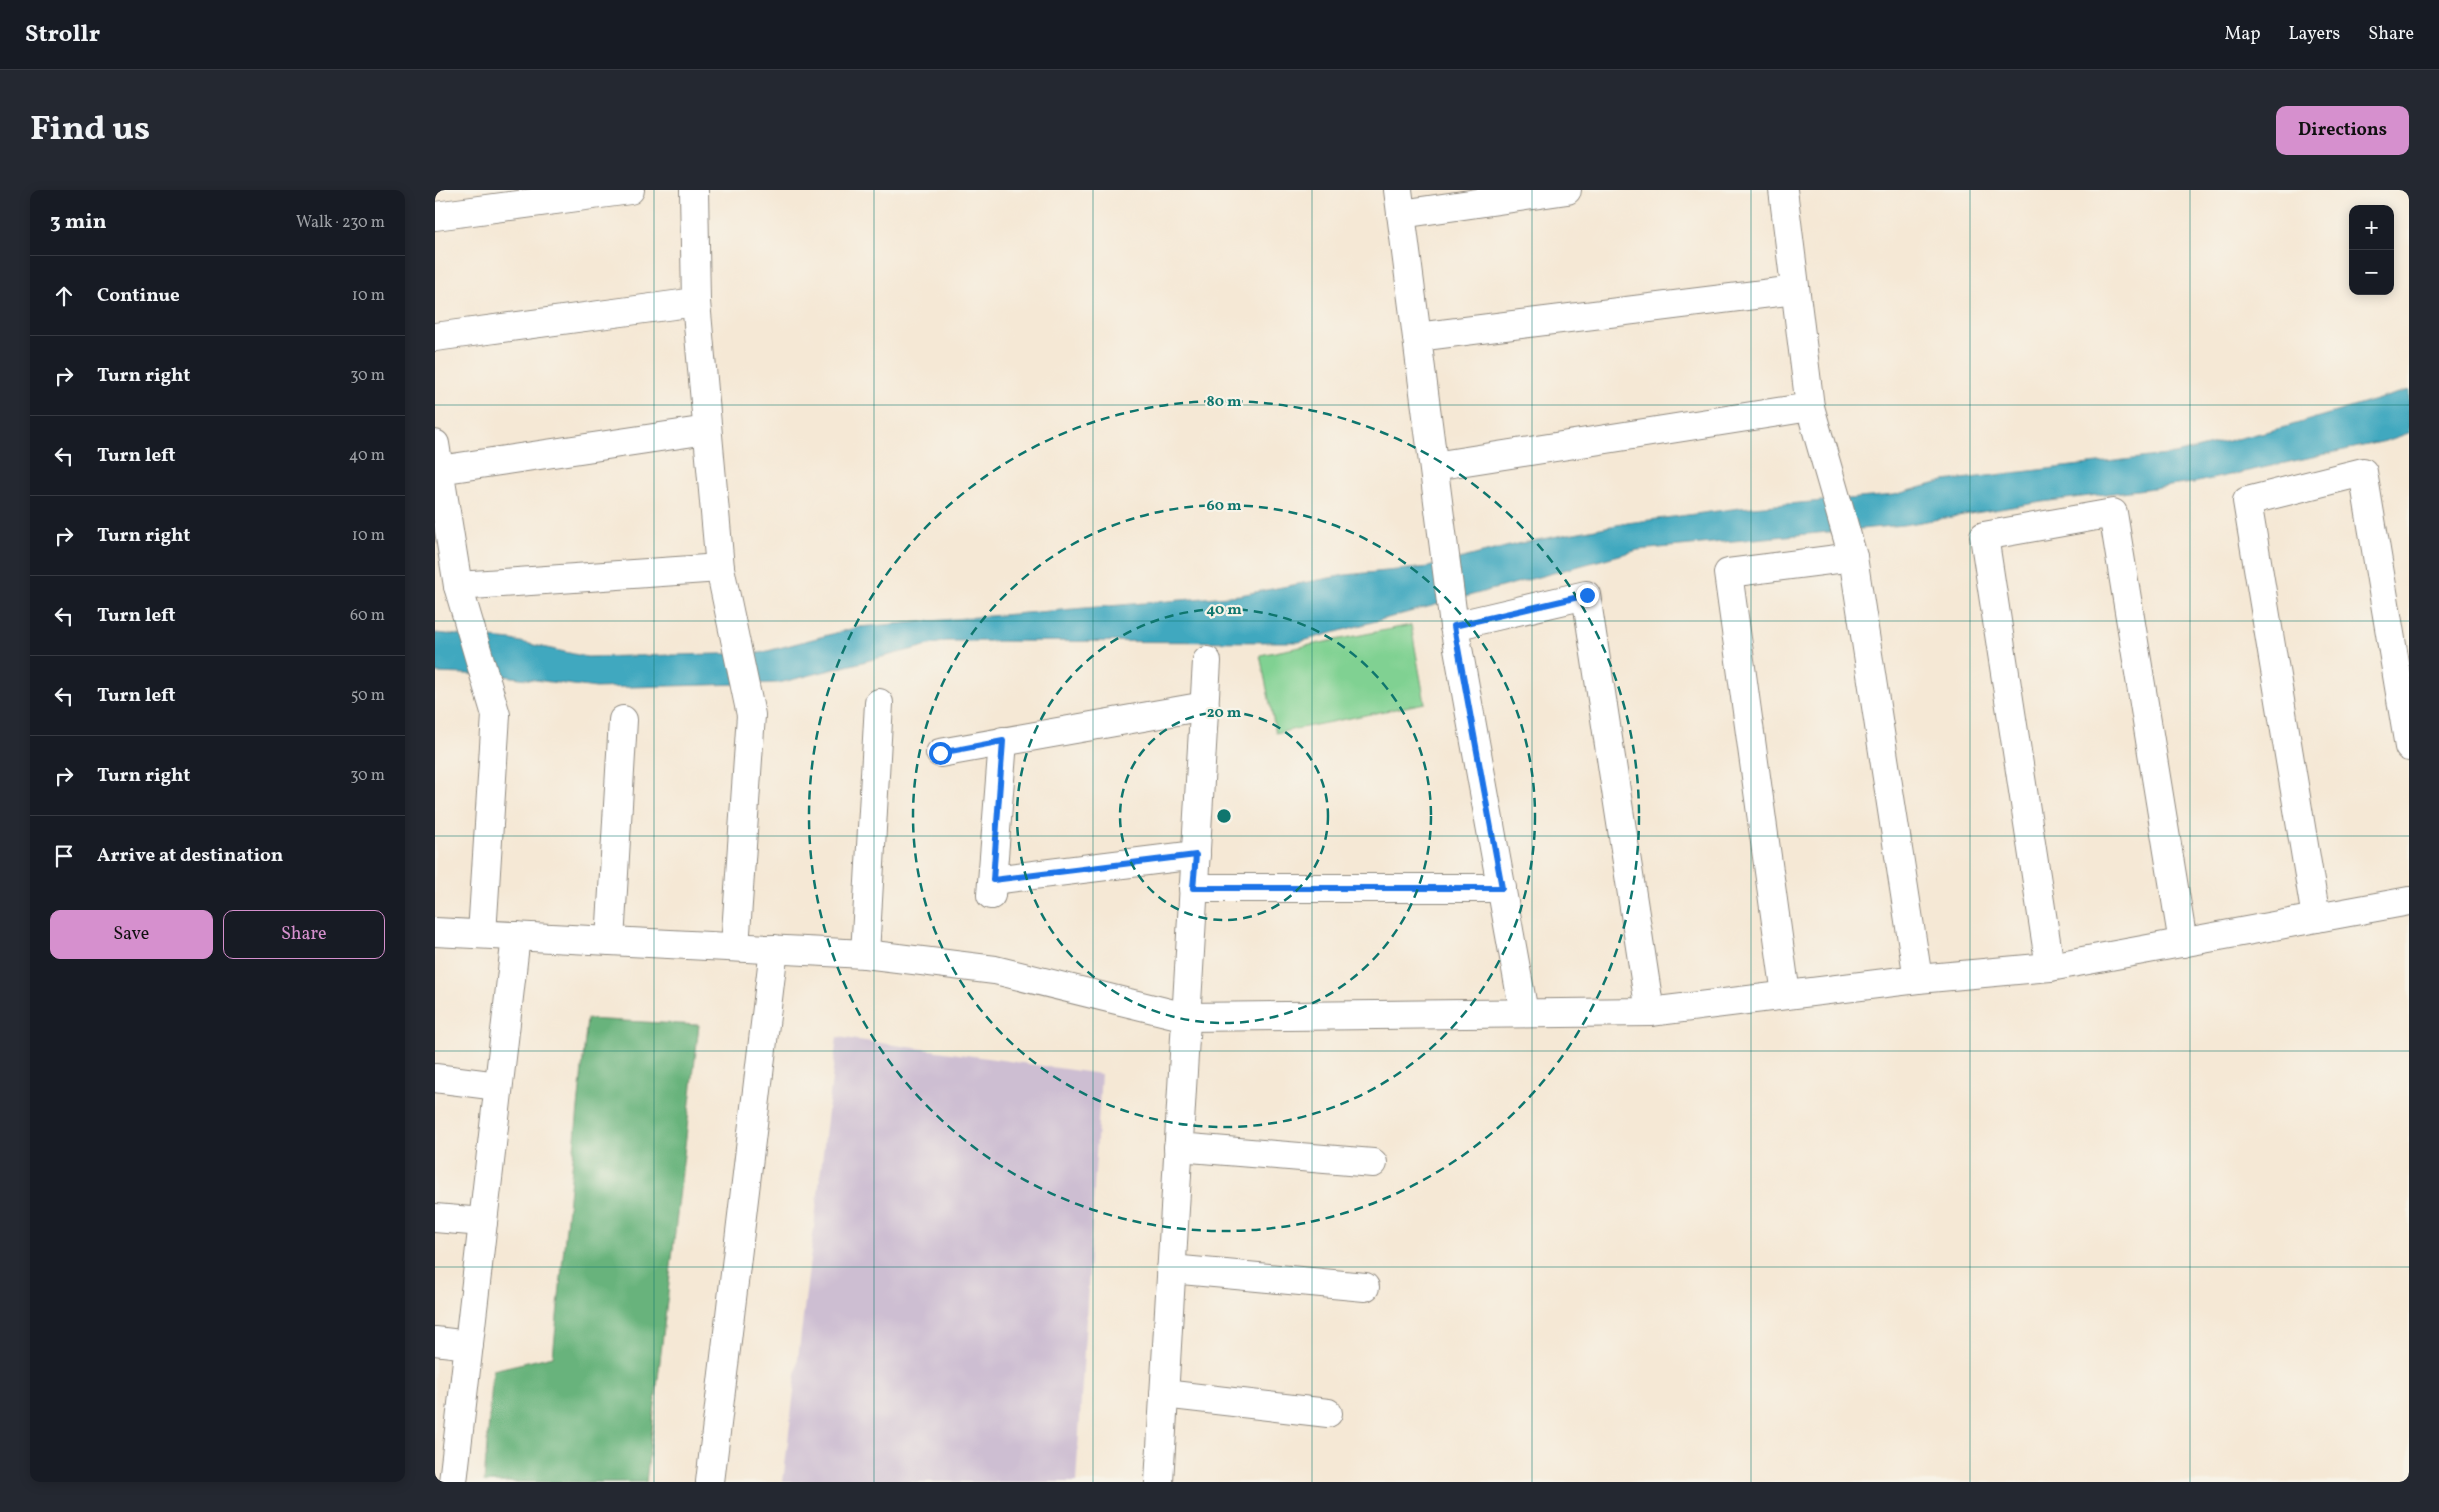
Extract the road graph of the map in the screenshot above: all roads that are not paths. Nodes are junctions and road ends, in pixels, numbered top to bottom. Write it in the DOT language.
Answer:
graph roads {
  1 [pos="631,190"];
  2 [pos="694,190"];
  3 [pos="1567,190"];
  4 [pos="1783,190"];
  5 [pos="1400,202"];
  6 [pos="435,216"];
  7 [pos="1795,290"];
  8 [pos="696,302"];
  9 [pos="435,337"];
  10 [pos="1417,337"];
  11 [pos="1810,408"];
  12 [pos="707,430"];
  13 [pos="437,457"];
  14 [pos="1434,466"];
  15 [pos="1853,557"];
  16 [pos="720,568"];
  17 [pos="458,586"];
  18 [pos="1454,626"];
  19 [pos="1207,661"];
  20 [pos="879,703"];
  21 [pos="1205,706"];
  22 [pos="623,720"];
  23 [pos="1003,741"];
  24 [pos="2409,747"];
  25 [pos="940,753"];
  26 [pos="1196,855"];
  27 [pos="1193,888"];
  28 [pos="1502,888"];
  29 [pos="2409,900"];
  30 [pos="2316,918"];
  31 [pos="435,932"];
  32 [pos="482,934"];
  33 [pos="516,936"];
  34 [pos="610,941"];
  35 [pos="2183,943"];
  36 [pos="735,947"];
  37 [pos="774,949"];
  38 [pos="865,954"];
  39 [pos="2050,967"];
  40 [pos="1918,979"];
  41 [pos="1786,996"];
  42 [pos="1651,1012"];
  43 [pos="1524,1013"];
  44 [pos="1186,1017"];
  45 [pos="435,1078"];
  46 [pos="499,1086"];
  47 [pos="1178,1147"];
  48 [pos="1373,1163"];
  49 [pos="435,1218"];
  50 [pos="483,1222"];
  51 [pos="1171,1269"];
  52 [pos="1365,1287"];
  53 [pos="435,1341"];
  54 [pos="469,1345"];
  55 [pos="1164,1394"];
  56 [pos="1328,1413"];
  57 [pos="447,1478"];
  58 [pos="711,1482"];
  59 [pos="1159,1482"];
  1 -- 6 [label="street"];
  2 -- 8 [label="street"];
  3 -- 5 [label="street"];
  4 -- 7 [label="street"];
  5 -- 10 [label="street"];
  7 -- 10 [label="street"];
  7 -- 11 [label="street"];
  8 -- 9 [label="street"];
  8 -- 12 [label="street"];
  10 -- 14 [label="street"];
  11 -- 14 [label="street"];
  11 -- 15 [label="street"];
  12 -- 13 [label="street"];
  12 -- 16 [label="street"];
  13 -- 17 [label="street"];
  14 -- 18 [label="street"];
  15 -- 40 [label="street"];
  15 -- 41 [label="street"];
  16 -- 17 [label="street"];
  16 -- 36 [label="street"];
  17 -- 32 [label="street"];
  18 -- 28 [label="street"];
  18 -- 42 [label="street"];
  19 -- 21 [label="street"];
  20 -- 38 [label="street"];
  21 -- 23 [label="street"];
  21 -- 26 [label="street"];
  22 -- 34 [label="street"];
  23 -- 25 [label="street"];
  23 -- 26 [label="street"];
  24 -- 30 [label="street"];
  26 -- 27 [label="street"];
  27 -- 28 [label="street"];
  27 -- 44 [label="street"];
  28 -- 43 [label="street"];
  29 -- 30 [label="street"];
  30 -- 35 [label="street"];
  31 -- 32 [label="street"];
  32 -- 33 [label="street"];
  33 -- 34 [label="street"];
  33 -- 46 [label="street"];
  34 -- 36 [label="street"];
  35 -- 39 [label="street"];
  35 -- 39 [label="street"];
  36 -- 37 [label="street"];
  37 -- 38 [label="street"];
  37 -- 58 [label="street"];
  38 -- 44 [label="street"];
  39 -- 40 [label="street"];
  40 -- 41 [label="street"];
  41 -- 42 [label="street"];
  42 -- 43 [label="street"];
  43 -- 44 [label="street"];
  44 -- 47 [label="street"];
  45 -- 46 [label="street"];
  46 -- 50 [label="street"];
  47 -- 48 [label="street"];
  47 -- 51 [label="street"];
  49 -- 50 [label="street"];
  50 -- 54 [label="street"];
  51 -- 52 [label="street"];
  51 -- 55 [label="street"];
  53 -- 54 [label="street"];
  54 -- 57 [label="street"];
  55 -- 56 [label="street"];
  55 -- 59 [label="street"];
}
